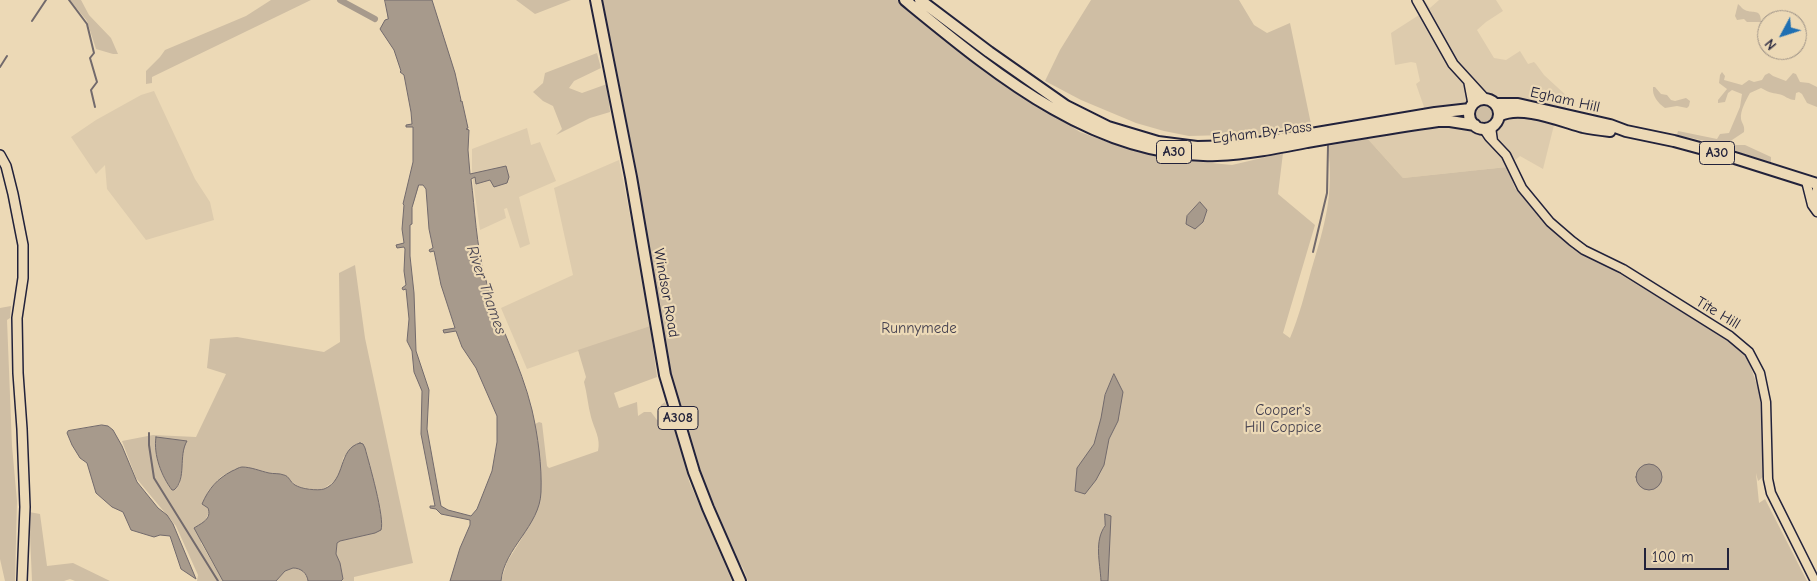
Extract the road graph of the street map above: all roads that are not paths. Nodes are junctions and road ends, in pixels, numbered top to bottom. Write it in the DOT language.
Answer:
graph roads {
  1 [pos="596,0"];
  2 [pos="905,0"];
  3 [pos="920,0"];
  4 [pos="1417,0"];
  5 [pos="1468,83"];
  6 [pos="1485,99"];
  7 [pos="1496,104"];
  8 [pos="1471,107"];
  9 [pos="1499,116"];
  10 [pos="1483,127"];
  11 [pos="1626,131"];
  12 [pos="2,157"];
  13 [pos="1806,181"];
  14 [pos="1817,184"];
  15 [pos="1817,188"];
  16 [pos="1817,208"];
  17 [pos="1817,212"];
  18 [pos="22,581"];
  19 [pos="740,581"];
  20 [pos="1816,581"];
  1 -- 19 [label="main road, Windsor Road / A308"];
  2 -- 10 [label="main road, Egham By-Pass / A30"];
  3 -- 8 [label="main road, Egham By-Pass / A30"];
  4 -- 5 [label="main road"];
  5 -- 6 [label="main road"];
  5 -- 8 [label="main road"];
  6 -- 7 [label="main road"];
  6 -- 8 [label="main road"];
  7 -- 9 [label="main road"];
  7 -- 11 [label="main road, Egham Hill / A30"];
  8 -- 10 [label="main road"];
  9 -- 10 [label="main road"];
  9 -- 11 [label="main road, Egham Hill / A30"];
  10 -- 20 [label="street, Tite Hill"];
  11 -- 13 [label="main road, Egham Hill / A30"];
  12 -- 18 [label="main road"];
  13 -- 14 [label="main road, Egham Hill / A30"];
  13 -- 17 [label="street"];
  15 -- 16 [label="street"];
}
